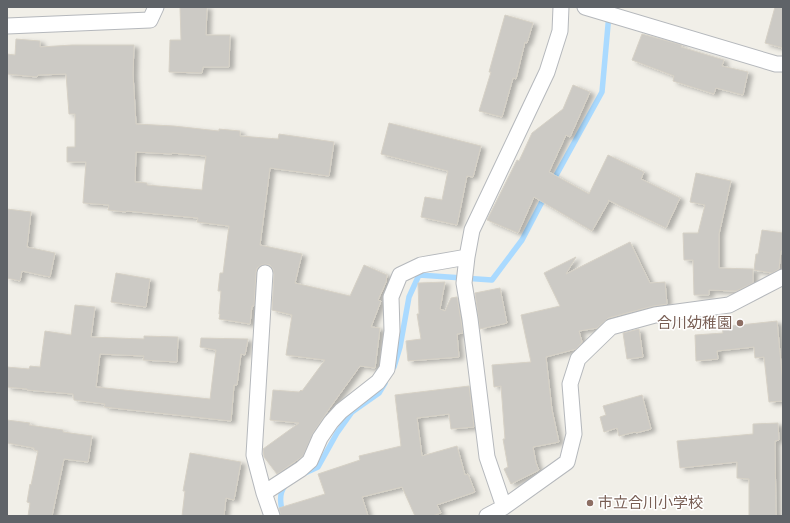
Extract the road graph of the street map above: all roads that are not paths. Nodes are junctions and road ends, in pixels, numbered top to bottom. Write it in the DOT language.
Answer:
graph roads {
  1 [pos="156,7"];
  2 [pos="560,7"];
  3 [pos="585,7"];
  4 [pos="7,26"];
  5 [pos="783,64"];
  6 [pos="467,257"];
  7 [pos="265,273"];
  8 [pos="783,278"];
  9 [pos="264,493"];
  10 [pos="504,507"];
  11 [pos="272,516"];
  12 [pos="487,516"];
  1 -- 4 [label="street"];
  2 -- 6 [label="street"];
  3 -- 5 [label="street"];
  6 -- 9 [label="street"];
  6 -- 10 [label="street"];
  7 -- 9 [label="street"];
  8 -- 10 [label="street"];
  9 -- 11 [label="street"];
  10 -- 12 [label="street"];
}
